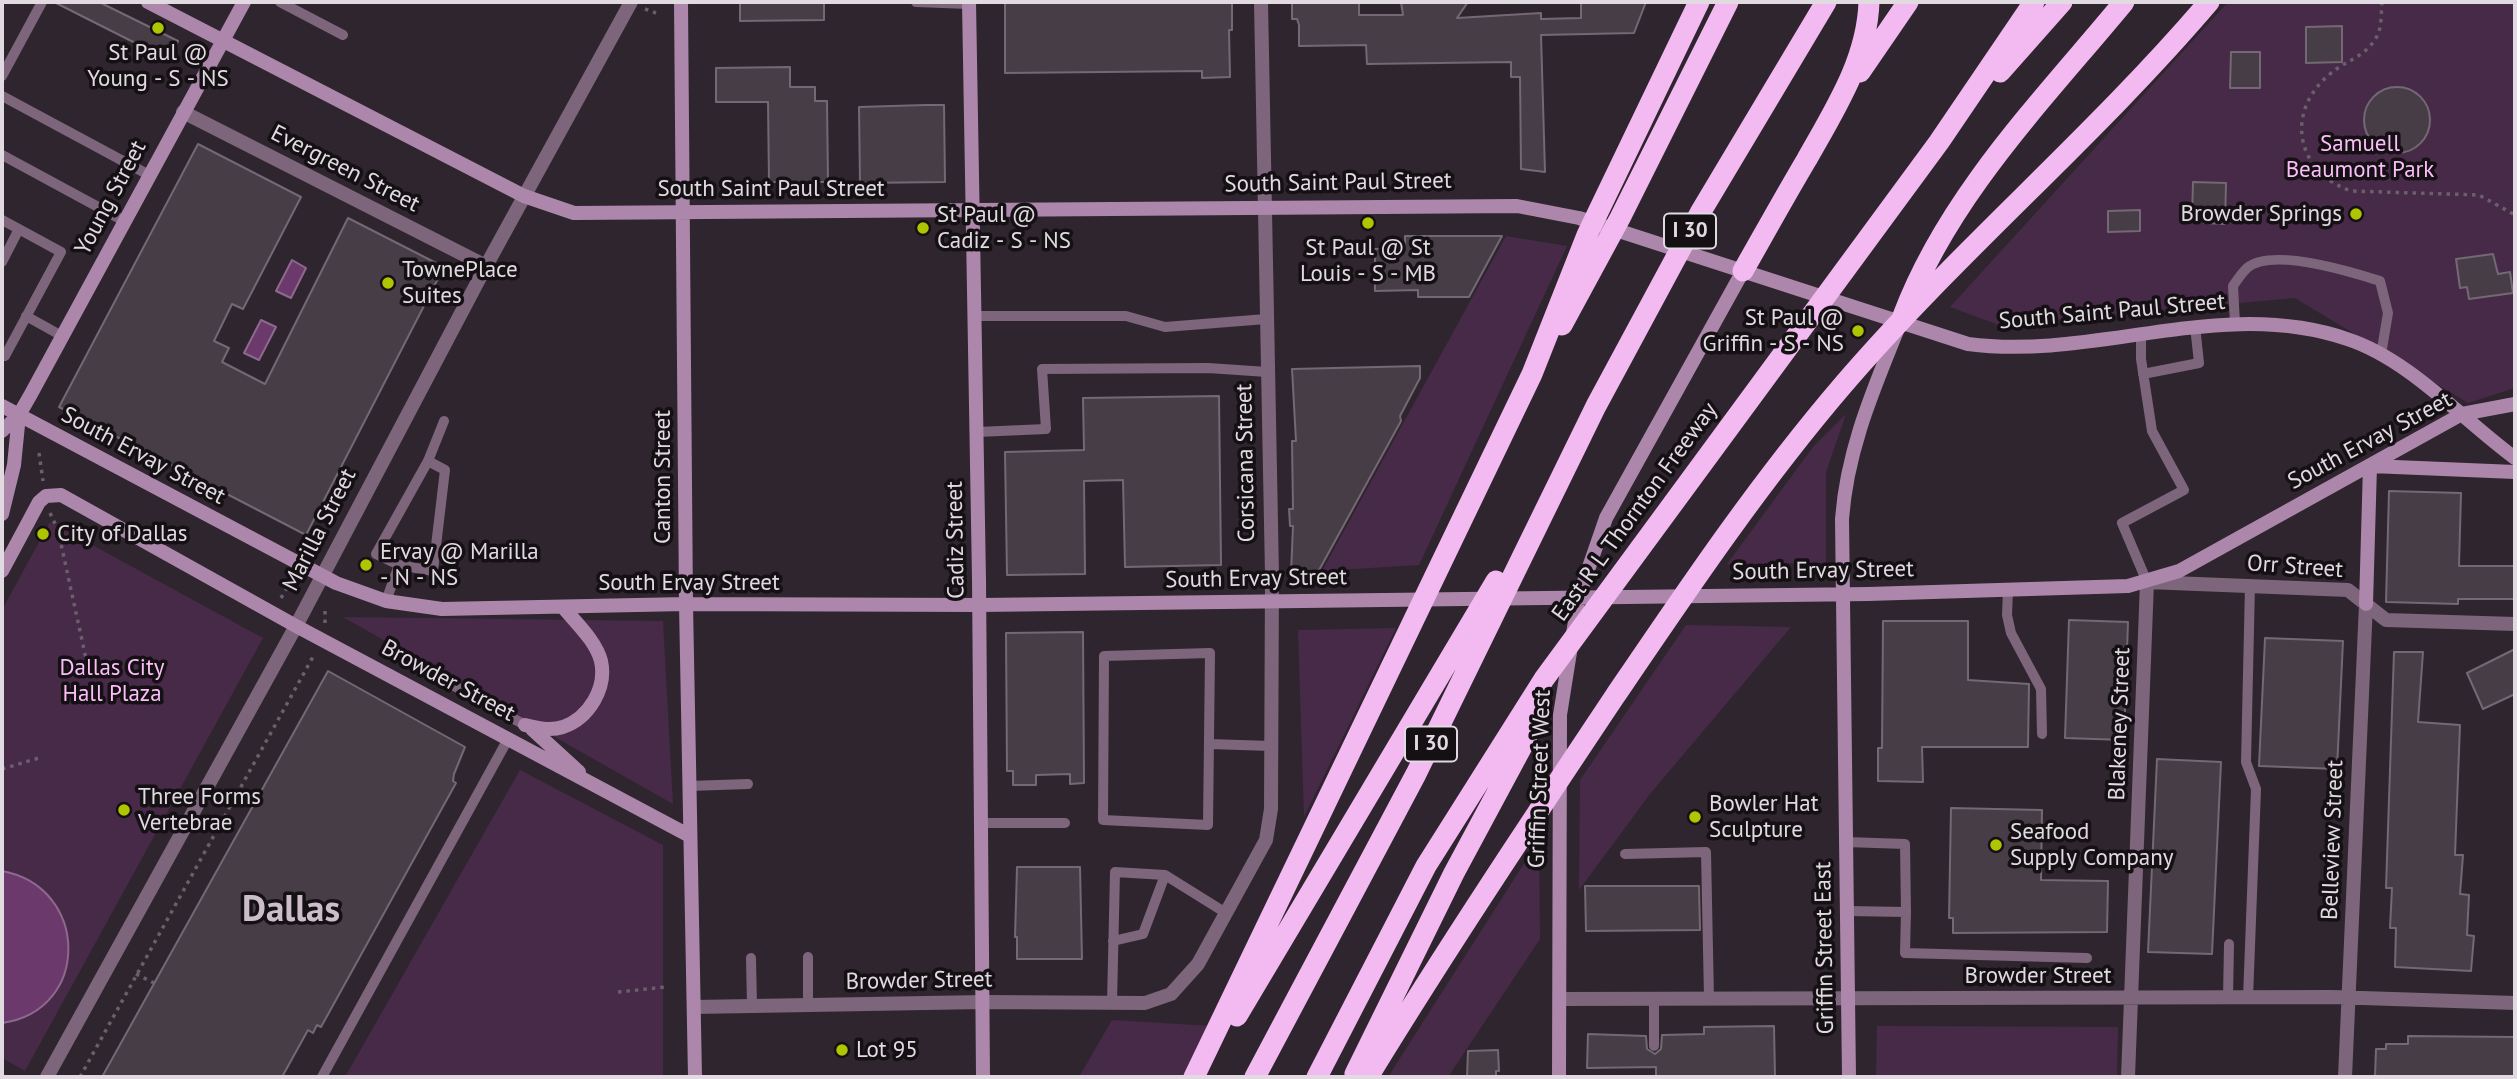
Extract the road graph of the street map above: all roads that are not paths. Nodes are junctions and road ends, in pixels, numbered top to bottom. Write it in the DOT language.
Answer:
graph roads {
  1 [pos="42,2"];
  2 [pos="244,2"];
  3 [pos="280,2"];
  4 [pos="918,2"];
  5 [pos="1261,2"];
  6 [pos="1699,2"];
  7 [pos="1728,2"];
  8 [pos="1820,2"];
  9 [pos="1826,2"];
  10 [pos="1869,2"];
  11 [pos="1908,2"];
  12 [pos="2034,2"];
  13 [pos="2062,2"];
  14 [pos="2123,2"];
  15 [pos="2198,2"];
  16 [pos="2209,2"];
  17 [pos="154,3"];
  18 [pos="676,3"];
  19 [pos="969,3"];
  20 [pos="638,5"];
  21 [pos="2188,27"];
  22 [pos="343,35"];
  23 [pos="221,41"];
  24 [pos="1790,60"];
  25 [pos="2,76"];
  26 [pos="2,96"];
  27 [pos="1841,100"];
  28 [pos="183,112"];
  29 [pos="1939,142"];
  30 [pos="2,155"];
  31 [pos="149,175"];
  32 [pos="524,196"];
  33 [pos="1264,206"];
  34 [pos="974,211"];
  35 [pos="684,213"];
  36 [pos="2,220"];
  37 [pos="124,221"];
  38 [pos="19,229"];
  39 [pos="2,262"];
  40 [pos="486,266"];
  41 [pos="1743,271"];
  42 [pos="26,316"];
  43 [pos="975,316"];
  44 [pos="1266,319"];
  45 [pos="1900,323"];
  46 [pos="2235,323"];
  47 [pos="2195,326"];
  48 [pos="2141,334"];
  49 [pos="62,336"];
  50 [pos="2381,355"];
  51 [pos="5,356"];
  52 [pos="1267,372"];
  53 [pos="1532,374"];
  54 [pos="2143,374"];
  55 [pos="2515,404"];
  56 [pos="1596,406"];
  57 [pos="2,407"];
  58 [pos="2462,414"];
  59 [pos="19,415"];
  60 [pos="444,421"];
  61 [pos="2,431"];
  62 [pos="977,432"];
  63 [pos="2515,458"];
  64 [pos="428,461"];
  65 [pos="2370,466"];
  66 [pos="2515,472"];
  67 [pos="2,514"];
  68 [pos="399,565"];
  69 [pos="2,571"];
  70 [pos="322,576"];
  71 [pos="2147,582"];
  72 [pos="2250,586"];
  73 [pos="2008,590"];
  74 [pos="1844,594"];
  75 [pos="1579,596"];
  76 [pos="386,601"];
  77 [pos="1272,602"];
  78 [pos="686,604"];
  79 [pos="2366,604"];
  80 [pos="980,606"];
  81 [pos="563,607"];
  82 [pos="2515,624"];
  83 [pos="296,626"];
  84 [pos="438,677"];
  85 [pos="1544,679"];
  86 [pos="525,725"];
  87 [pos="2042,734"];
  88 [pos="508,740"];
  89 [pos="1209,744"];
  90 [pos="1271,746"];
  91 [pos="592,784"];
  92 [pos="748,784"];
  93 [pos="689,786"];
  94 [pos="1065,822"];
  95 [pos="982,823"];
  96 [pos="690,836"];
  97 [pos="1846,842"];
  98 [pos="1625,854"];
  99 [pos="1165,875"];
  100 [pos="1847,911"];
  101 [pos="1906,912"];
  102 [pos="1226,913"];
  103 [pos="1114,941"];
  104 [pos="2229,944"];
  105 [pos="808,957"];
  106 [pos="751,958"];
  107 [pos="2087,958"];
  108 [pos="1849,997"];
  109 [pos="2349,997"];
  110 [pos="1709,998"];
  111 [pos="2228,998"];
  112 [pos="2248,998"];
  113 [pos="1561,999"];
  114 [pos="1654,999"];
  115 [pos="2132,999"];
  116 [pos="984,1002"];
  117 [pos="1112,1003"];
  118 [pos="1145,1003"];
  119 [pos="2515,1003"];
  120 [pos="808,1005"];
  121 [pos="752,1006"];
  122 [pos="694,1007"];
  123 [pos="1654,1046"];
  124 [pos="47,1077"];
  125 [pos="322,1077"];
  126 [pos="695,1077"];
  127 [pos="983,1077"];
  128 [pos="1194,1077"];
  129 [pos="1201,1077"];
  130 [pos="1255,1077"];
  131 [pos="1317,1077"];
  132 [pos="1354,1077"];
  133 [pos="1367,1077"];
  134 [pos="1559,1077"];
  135 [pos="1849,1077"];
  136 [pos="2129,1077"];
  137 [pos="2345,1077"];
  1 -- 25 [label="lane"];
  2 -- 23 [label="main road, Young Street"];
  3 -- 22 [label="lane"];
  4 -- 19 [label="lane"];
  5 -- 33 [label="street, Corsicana Street"];
  6 -- 53 [label="highway"];
  7 -- 53 [label="highway"];
  8 -- 24 [label="highway"];
  9 -- 24 [label="highway, I 30"];
  10 -- 27 [label="highway"];
  11 -- 27 [label="highway"];
  12 -- 29 [label="highway, East R L Thornton Freeway / I 30"];
  13 -- 29 [label="highway"];
  14 -- 45 [label="highway"];
  15 -- 21 [label="highway"];
  16 -- 21 [label="highway"];
  17 -- 23 [label="main road, South Saint Paul Street"];
  18 -- 35 [label="main road, Canton Street"];
  19 -- 34 [label="main road, Cadiz Street"];
  20 -- 32 [label="street, Marilla Street"];
  21 -- 133 [label="highway"];
  23 -- 28 [label="main road, Young Street"];
  23 -- 32 [label="main road, South Saint Paul Street"];
  24 -- 56 [label="highway, I 30"];
  26 -- 31 [label="lane"];
  27 -- 41 [label="highway"];
  28 -- 31 [label="main road, Young Street"];
  28 -- 40 [label="street, Evergreen Street"];
  29 -- 85 [label="highway, East R L Thornton Freeway / I 30"];
  30 -- 37 [label="lane"];
  31 -- 37 [label="main road, Young Street"];
  32 -- 35 [label="main road, South Saint Paul Street"];
  32 -- 40 [label="street, Marilla Street"];
  33 -- 34 [label="main road, South Saint Paul Street"];
  33 -- 41 [label="main road, South Saint Paul Street"];
  33 -- 44 [label="street, Corsicana Street"];
  34 -- 35 [label="main road, South Saint Paul Street"];
  34 -- 43 [label="main road, Cadiz Street"];
  35 -- 78 [label="main road, Canton Street"];
  36 -- 38 [label="lane"];
  37 -- 49 [label="main road, Young Street"];
  38 -- 39 [label="lane"];
  38 -- 42 [label="lane"];
  40 -- 70 [label="street, Marilla Street"];
  41 -- 45 [label="main road, South Saint Paul Street"];
  41 -- 75 [label="main road, Griffin Street West"];
  42 -- 49 [label="lane"];
  42 -- 51 [label="lane"];
  43 -- 44 [label="lane"];
  43 -- 62 [label="main road, Cadiz Street"];
  44 -- 52 [label="street, Corsicana Street"];
  45 -- 48 [label="main road, South Saint Paul Street"];
  45 -- 74 [label="main road, Griffin Street East"];
  46 -- 47 [label="main road, South Saint Paul Street"];
  46 -- 50 [label="main road, South Saint Paul Street"];
  46 -- 50 [label="lane"];
  47 -- 48 [label="main road, South Saint Paul Street"];
  47 -- 54 [label="lane"];
  48 -- 54 [label="lane"];
  49 -- 59 [label="main road, Young Street"];
  50 -- 58 [label="main road, South Saint Paul Street"];
  52 -- 62 [label="lane"];
  52 -- 77 [label="street, Corsicana Street"];
  53 -- 128 [label="highway"];
  54 -- 71 [label="lane"];
  55 -- 58 [label="main road, South Ervay Street"];
  56 -- 129 [label="highway"];
  56 -- 130 [label="highway, I 30"];
  57 -- 59 [label="main road, South Ervay Street"];
  58 -- 63 [label="main road, South Saint Paul Street"];
  58 -- 65 [label="main road, South Ervay Street"];
  59 -- 61 [label="main road, Young Street"];
  59 -- 67 [label="main road, Young Street"];
  59 -- 70 [label="main road, South Ervay Street"];
  60 -- 64 [label="lane"];
  62 -- 80 [label="main road, Cadiz Street"];
  64 -- 68 [label="lane"];
  64 -- 68 [label="lane"];
  65 -- 66 [label="main road"];
  65 -- 71 [label="main road, South Ervay Street"];
  65 -- 79 [label="main road"];
  68 -- 76 [label="lane"];
  69 -- 83 [label="main road, Browder Street"];
  70 -- 76 [label="main road, South Ervay Street"];
  70 -- 83 [label="street, Marilla Street"];
  71 -- 72 [label="street, Orr Street"];
  71 -- 73 [label="main road, South Ervay Street"];
  71 -- 115 [label="street, Blakeney Street"];
  72 -- 79 [label="street, Orr Street"];
  72 -- 112 [label="lane"];
  73 -- 74 [label="main road, South Ervay Street"];
  73 -- 87 [label="lane"];
  74 -- 75 [label="main road, South Ervay Street"];
  74 -- 97 [label="main road, Griffin Street East"];
  75 -- 77 [label="main road, South Ervay Street"];
  75 -- 113 [label="main road, Griffin Street West"];
  76 -- 81 [label="main road, South Ervay Street"];
  77 -- 80 [label="main road, South Ervay Street"];
  77 -- 90 [label="street, Corsicana Street"];
  78 -- 80 [label="main road, South Ervay Street"];
  78 -- 81 [label="main road, South Ervay Street"];
  78 -- 93 [label="main road, Canton Street"];
  79 -- 82 [label="street, Orr Street"];
  79 -- 109 [label="street, Belleview Street"];
  80 -- 95 [label="main road, Cadiz Street"];
  81 -- 86 [label="main road"];
  83 -- 88 [label="main road, Browder Street"];
  83 -- 124 [label="street, Marilla Street"];
  84 -- 86 [label="lane"];
  85 -- 131 [label="highway, East R L Thornton Freeway / I 30"];
  85 -- 132 [label="highway"];
  86 -- 91 [label="main road"];
  88 -- 91 [label="main road, Browder Street"];
  88 -- 125 [label="lane"];
  89 -- 89 [label="lane"];
  89 -- 90 [label="lane"];
  90 -- 102 [label="street, Corsicana Street"];
  91 -- 96 [label="main road, Browder Street"];
  92 -- 93 [label="lane"];
  93 -- 96 [label="main road, Canton Street"];
  94 -- 95 [label="lane"];
  95 -- 116 [label="main road, Cadiz Street"];
  96 -- 122 [label="main road, Canton Street"];
  97 -- 100 [label="main road, Griffin Street East"];
  97 -- 101 [label="lane"];
  98 -- 110 [label="lane"];
  99 -- 102 [label="lane"];
  99 -- 103 [label="lane"];
  99 -- 103 [label="lane"];
  100 -- 101 [label="lane"];
  100 -- 108 [label="main road, Griffin Street East"];
  101 -- 107 [label="lane"];
  102 -- 118 [label="street, Corsicana Street"];
  103 -- 117 [label="lane"];
  104 -- 111 [label="lane"];
  105 -- 120 [label="lane"];
  106 -- 121 [label="lane"];
  108 -- 110 [label="street, Browder Street"];
  108 -- 115 [label="street, Browder Street"];
  108 -- 135 [label="main road, Griffin Street East"];
  109 -- 112 [label="street, Browder Street"];
  109 -- 119 [label="street, Browder Street"];
  109 -- 137 [label="street, Belleview Street"];
  110 -- 114 [label="street, Browder Street"];
  111 -- 112 [label="street, Browder Street"];
  111 -- 115 [label="street, Browder Street"];
  113 -- 114 [label="street, Browder Street"];
  113 -- 134 [label="main road, Griffin Street West"];
  114 -- 123 [label="lane"];
  115 -- 136 [label="street, Blakeney Street"];
  116 -- 117 [label="street, Browder Street"];
  116 -- 120 [label="street, Browder Street"];
  116 -- 127 [label="main road, Cadiz Street"];
  117 -- 118 [label="street, Browder Street"];
  120 -- 121 [label="street, Browder Street"];
  121 -- 122 [label="street, Browder Street"];
  122 -- 126 [label="main road, Canton Street"];
}
